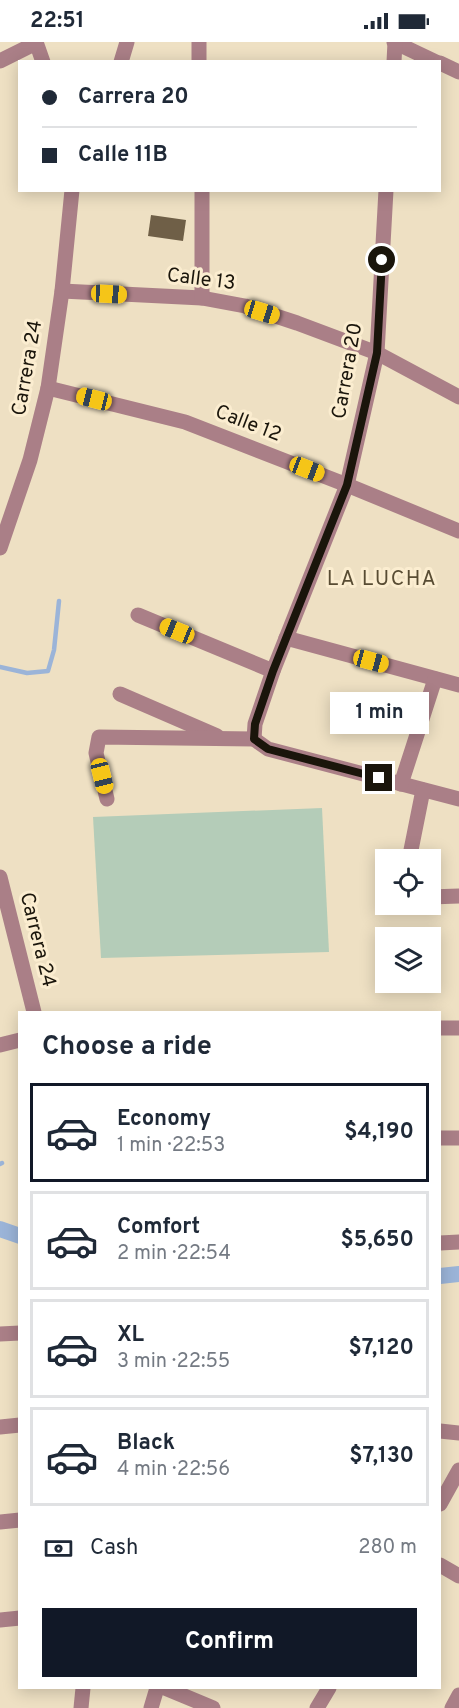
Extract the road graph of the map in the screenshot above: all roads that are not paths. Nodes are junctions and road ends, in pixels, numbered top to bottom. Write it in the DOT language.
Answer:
graph roads {
  1 [pos="127,42"];
  2 [pos="199,42"];
  3 [pos="395,42"];
  4 [pos="36,43"];
  5 [pos="42,60"];
  6 [pos="122,60"];
  7 [pos="199,60"];
  8 [pos="394,60"];
  9 [pos="434,60"];
  10 [pos="0,61"];
  11 [pos="441,63"];
  12 [pos="459,72"];
  13 [pos="72,192"];
  14 [pos="202,192"];
  15 [pos="386,192"];
  16 [pos="62,291"];
  17 [pos="202,298"];
  18 [pos="377,353"];
  19 [pos="48,388"];
  20 [pos="459,397"];
  21 [pos="347,485"];
  22 [pos="459,531"];
  23 [pos="0,548"];
  24 [pos="138,615"];
  25 [pos="286,638"];
  26 [pos="273,671"];
  27 [pos="435,679"];
  28 [pos="459,685"];
  29 [pos="120,694"];
  30 [pos="222,739"];
  31 [pos="254,739"];
  32 [pos="401,784"];
  33 [pos="423,790"];
  34 [pos="107,799"];
  35 [pos="459,799"];
  36 [pos="411,849"];
  37 [pos="0,877"];
  38 [pos="459,896"];
  39 [pos="441,897"];
  40 [pos="34,1011"];
  41 [pos="441,1028"];
  42 [pos="459,1028"];
  43 [pos="18,1040"];
  44 [pos="0,1045"];
  45 [pos="441,1138"];
  46 [pos="459,1138"];
  47 [pos="441,1242"];
  48 [pos="459,1242"];
  49 [pos="18,1333"];
  50 [pos="0,1334"];
  51 [pos="18,1425"];
  52 [pos="0,1427"];
  53 [pos="441,1431"];
  54 [pos="459,1433"];
  55 [pos="459,1470"];
  56 [pos="441,1502"];
  57 [pos="18,1520"];
  58 [pos="0,1522"];
  59 [pos="441,1566"];
  60 [pos="459,1576"];
  61 [pos="18,1618"];
  62 [pos="0,1620"];
  63 [pos="83,1689"];
  64 [pos="157,1689"];
  65 [pos="167,1689"];
  66 [pos="328,1689"];
  67 [pos="459,1695"];
  68 [pos="81,1708"];
  69 [pos="150,1708"];
  70 [pos="213,1708"];
  71 [pos="317,1708"];
  72 [pos="452,1708"];
  1 -- 6 [label="street"];
  2 -- 7 [label="street"];
  3 -- 8 [label="street"];
  3 -- 9 [label="street"];
  4 -- 5 [label="street"];
  4 -- 10 [label="street"];
  11 -- 12 [label="street"];
  13 -- 16 [label="street, Carrera 24"];
  14 -- 17 [label="street"];
  15 -- 18 [label="street, Carrera 20"];
  16 -- 17 [label="street, Calle 13"];
  16 -- 19 [label="street, Carrera 24"];
  17 -- 18 [label="street, Calle 13"];
  18 -- 20 [label="street, Calle 13"];
  18 -- 21 [label="street, Carrera 20"];
  19 -- 21 [label="street, Calle 12"];
  19 -- 23 [label="street, Carrera 24"];
  21 -- 22 [label="street, Calle 12"];
  21 -- 25 [label="street, Carrera 20"];
  24 -- 26 [label="street"];
  25 -- 26 [label="street, Carrera 20"];
  25 -- 27 [label="street"];
  26 -- 31 [label="street, Carrera 20"];
  27 -- 28 [label="street"];
  27 -- 32 [label="street"];
  29 -- 30 [label="street"];
  30 -- 31 [label="street"];
  30 -- 34 [label="street"];
  31 -- 32 [label="street"];
  32 -- 33 [label="street"];
  33 -- 35 [label="street"];
  33 -- 36 [label="street"];
  37 -- 40 [label="street, Carrera 24"];
  38 -- 39 [label="street"];
  41 -- 42 [label="street"];
  43 -- 44 [label="street"];
  45 -- 46 [label="street"];
  47 -- 48 [label="street"];
  49 -- 50 [label="street"];
  51 -- 52 [label="street"];
  53 -- 54 [label="street"];
  55 -- 56 [label="street"];
  57 -- 58 [label="street"];
  59 -- 60 [label="street"];
  61 -- 62 [label="street"];
  63 -- 68 [label="street"];
  64 -- 69 [label="street"];
  65 -- 70 [label="street"];
  66 -- 71 [label="street"];
  67 -- 72 [label="street"];
}
